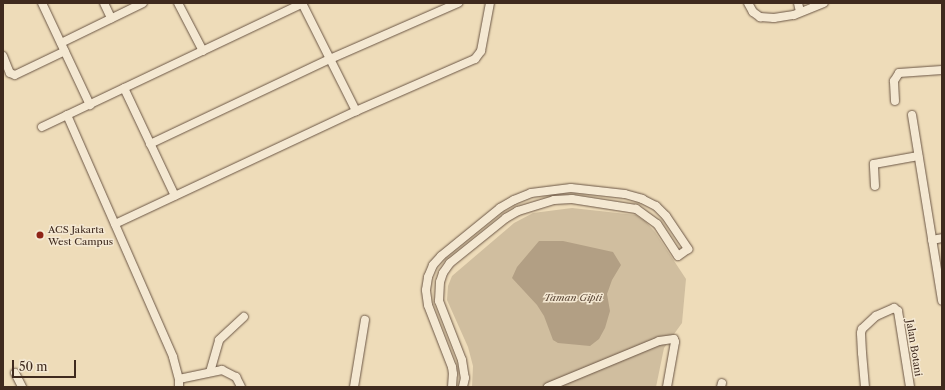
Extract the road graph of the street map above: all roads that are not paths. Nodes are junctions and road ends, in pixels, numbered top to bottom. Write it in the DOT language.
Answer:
graph roads {
  1 [pos="42,3"];
  2 [pos="104,3"];
  3 [pos="143,3"];
  4 [pos="178,3"];
  5 [pos="303,3"];
  6 [pos="458,3"];
  7 [pos="490,3"];
  8 [pos="748,3"];
  9 [pos="798,3"];
  10 [pos="824,3"];
  11 [pos="800,12"];
  12 [pos="111,18"];
  13 [pos="63,47"];
  14 [pos="203,51"];
  15 [pos="3,56"];
  16 [pos="330,59"];
  17 [pos="942,70"];
  18 [pos="124,88"];
  19 [pos="895,101"];
  20 [pos="90,105"];
  21 [pos="356,111"];
  22 [pos="67,115"];
  23 [pos="912,115"];
  24 [pos="42,127"];
  25 [pos="150,144"];
  26 [pos="918,156"];
  27 [pos="876,186"];
  28 [pos="175,196"];
  29 [pos="115,224"];
  30 [pos="942,238"];
  31 [pos="932,240"];
  32 [pos="942,301"];
  33 [pos="244,317"];
  34 [pos="365,320"];
  35 [pos="210,372"];
  36 [pos="14,373"];
  37 [pos="179,383"];
  38 [pos="22,387"];
  39 [pos="241,387"];
  40 [pos="354,387"];
  41 [pos="452,387"];
  42 [pos="463,387"];
  43 [pos="548,387"];
  44 [pos="666,387"];
  45 [pos="865,387"];
  46 [pos="910,387"];
  1 -- 13 [label="street"];
  2 -- 12 [label="street"];
  3 -- 12 [label="street"];
  4 -- 14 [label="street"];
  5 -- 14 [label="street"];
  5 -- 16 [label="street"];
  6 -- 16 [label="street"];
  7 -- 21 [label="street"];
  8 -- 11 [label="street"];
  9 -- 11 [label="street"];
  10 -- 11 [label="street"];
  12 -- 13 [label="street"];
  13 -- 15 [label="street"];
  13 -- 20 [label="street"];
  14 -- 18 [label="street"];
  16 -- 21 [label="street"];
  16 -- 25 [label="street"];
  17 -- 19 [label="street"];
  18 -- 20 [label="street"];
  18 -- 25 [label="street"];
  20 -- 22 [label="street"];
  21 -- 28 [label="street"];
  22 -- 24 [label="street"];
  22 -- 29 [label="street"];
  23 -- 26 [label="street"];
  25 -- 28 [label="street"];
  26 -- 27 [label="street"];
  26 -- 31 [label="street"];
  28 -- 29 [label="street"];
  29 -- 37 [label="street"];
  30 -- 31 [label="street"];
  31 -- 32 [label="street"];
  33 -- 35 [label="street"];
  34 -- 40 [label="street"];
  35 -- 37 [label="street"];
  35 -- 39 [label="street"];
  36 -- 38 [label="street"];
  41 -- 42 [label="street"];
  43 -- 44 [label="street"];
  45 -- 46 [label="street, Jalan Botani"];
}
